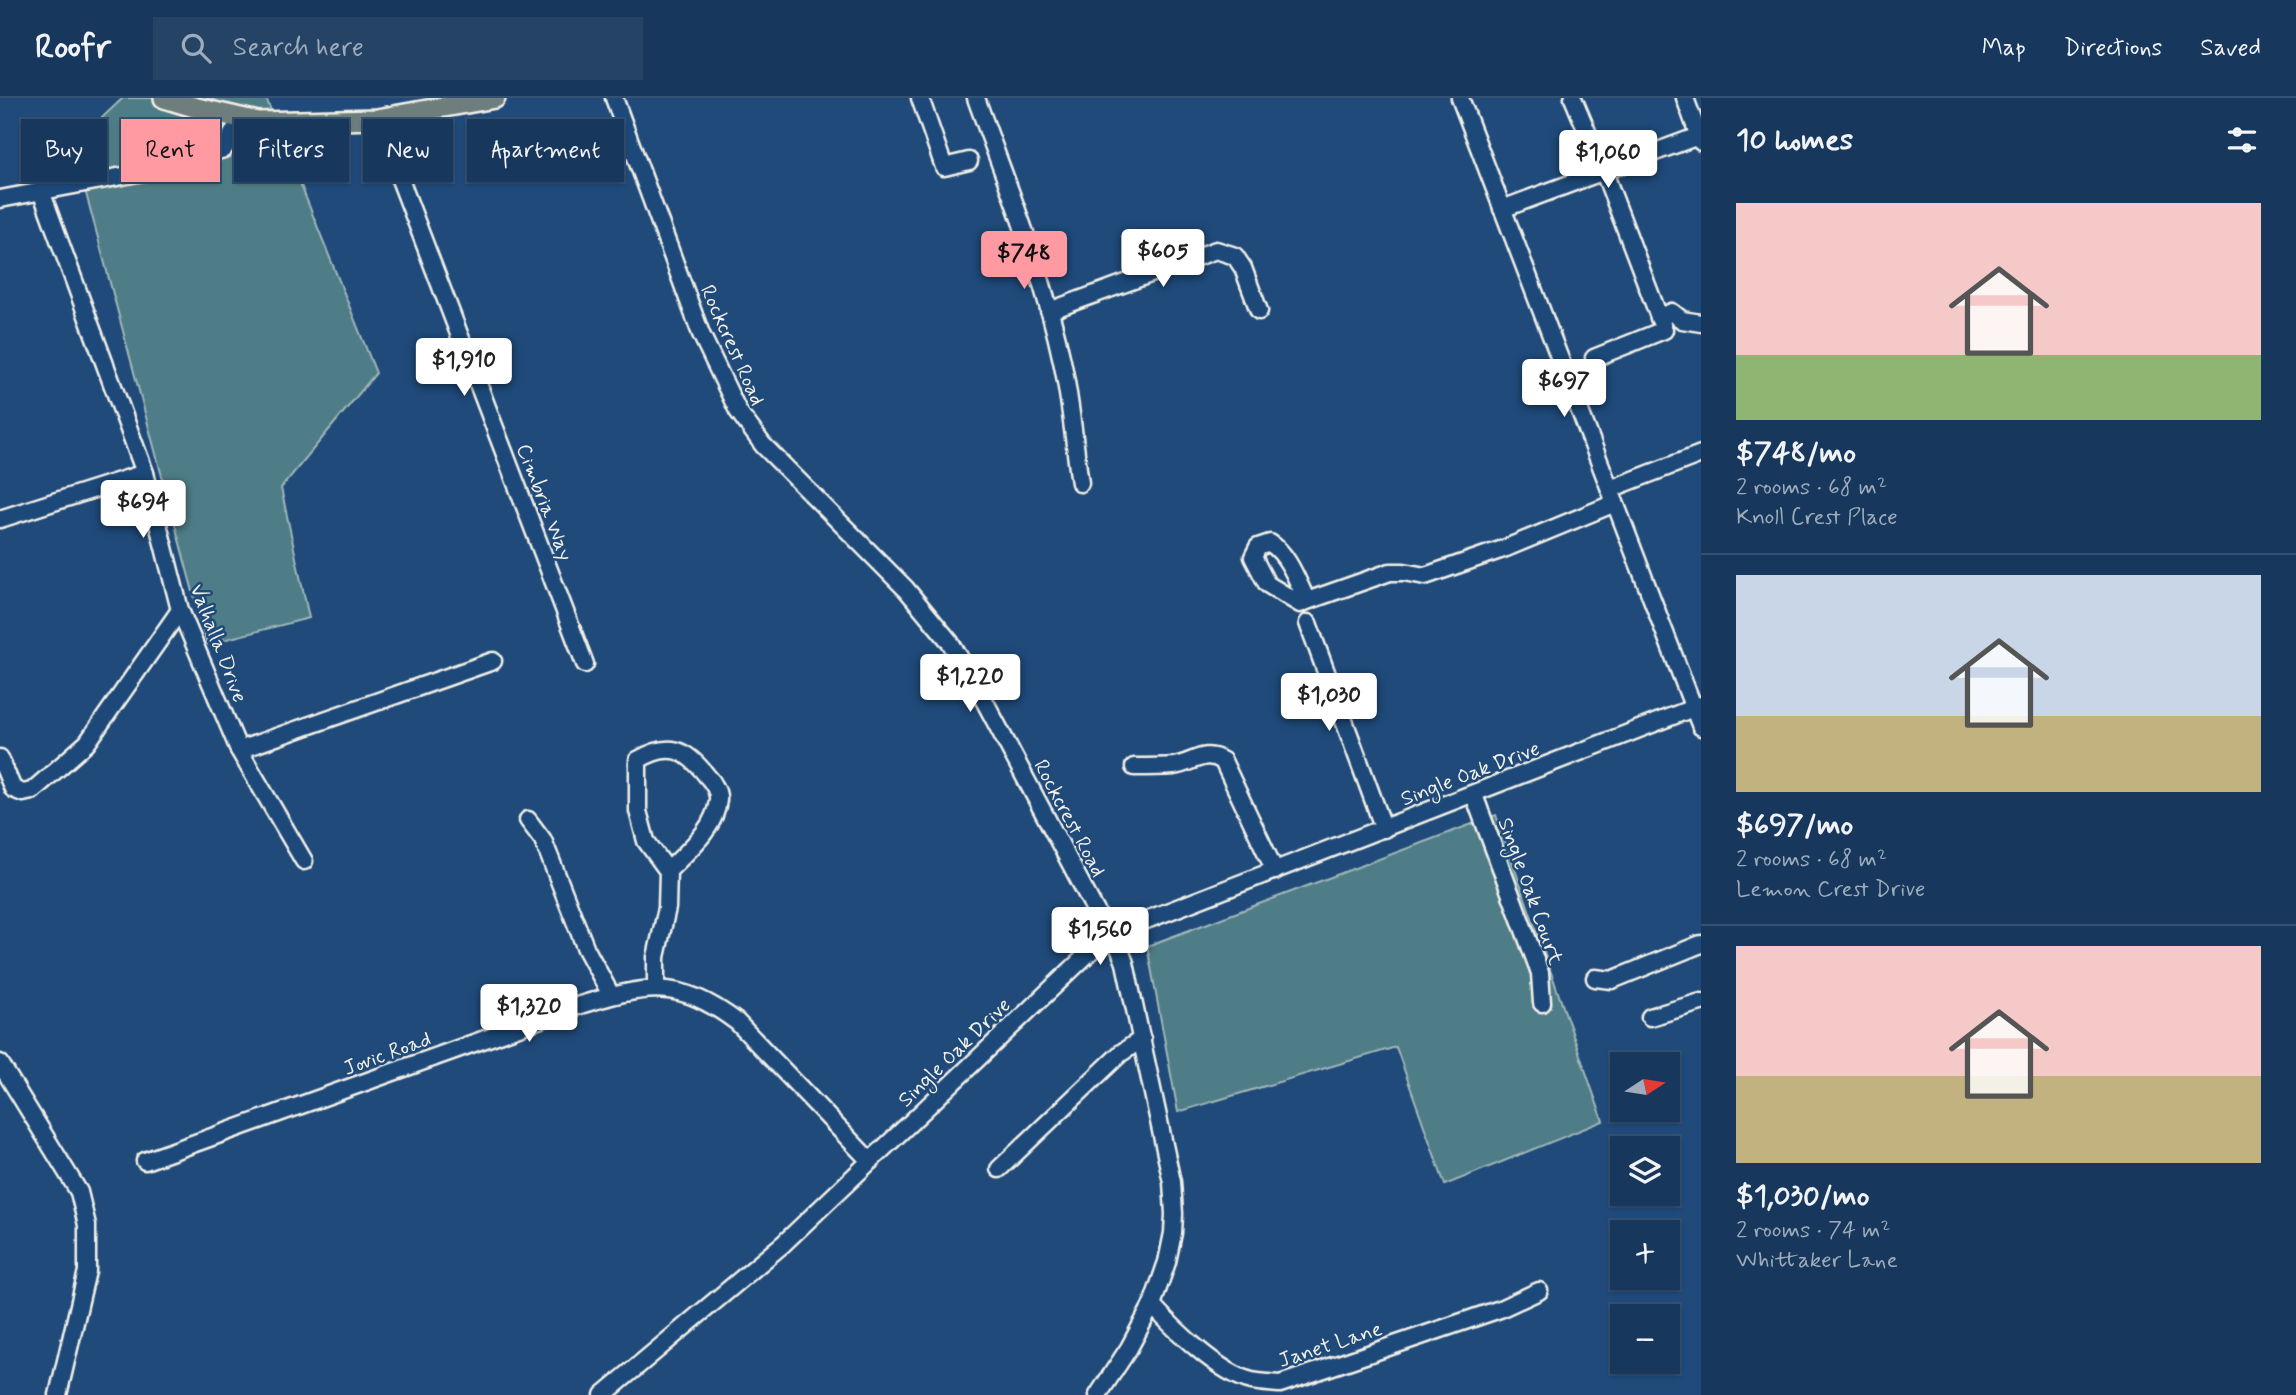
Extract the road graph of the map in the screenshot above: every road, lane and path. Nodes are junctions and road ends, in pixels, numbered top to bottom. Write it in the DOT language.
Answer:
graph roads {
  1 [pos="164,98"];
  2 [pos="495,98"];
  3 [pos="614,98"];
  4 [pos="920,98"];
  5 [pos="976,98"];
  6 [pos="1460,98"];
  7 [pos="1573,98"];
  8 [pos="1685,98"];
  9 [pos="432,104"];
  10 [pos="241,118"];
  11 [pos="380,119"];
  12 [pos="363,120"];
  13 [pos="1700,138"];
  14 [pos="969,161"];
  15 [pos="1604,172"];
  16 [pos="401,182"];
  17 [pos="41,191"];
  18 [pos="0,199"];
  19 [pos="1502,209"];
  20 [pos="1049,311"];
  21 [pos="1259,311"];
  22 [pos="1659,318"];
  23 [pos="1701,323"];
  24 [pos="1594,358"];
  25 [pos="1701,454"];
  26 [pos="145,473"];
  27 [pos="1080,483"];
  28 [pos="1612,496"];
  29 [pos="0,519"];
  30 [pos="1307,601"];
  31 [pos="180,610"];
  32 [pos="1308,623"];
  33 [pos="493,661"];
  34 [pos="585,664"];
  35 [pos="1697,706"];
  36 [pos="1701,727"];
  37 [pos="239,750"];
  38 [pos="0,758"];
  39 [pos="1134,767"];
  40 [pos="1474,795"];
  41 [pos="527,820"];
  42 [pos="1384,829"];
  43 [pos="304,861"];
  44 [pos="668,871"];
  45 [pos="1275,871"];
  46 [pos="1111,935"];
  47 [pos="1701,944"];
  48 [pos="1595,978"];
  49 [pos="656,987"];
  50 [pos="611,995"];
  51 [pos="1701,1002"];
  52 [pos="1542,1003"];
  53 [pos="1650,1017"];
  54 [pos="1142,1039"];
  55 [pos="0,1063"];
  56 [pos="145,1161"];
  57 [pos="870,1161"];
  58 [pos="999,1169"];
  59 [pos="1539,1291"];
  60 [pos="1152,1305"];
  61 [pos="58,1395"];
  62 [pos="603,1395"];
  63 [pos="1098,1395"];
  1 -- 10 [label="main road"];
  2 -- 9 [label="main road"];
  3 -- 46 [label="street, Rockcrest Road"];
  4 -- 14 [label="street"];
  5 -- 20 [label="street"];
  6 -- 19 [label="street"];
  7 -- 15 [label="street"];
  8 -- 13 [label="street"];
  9 -- 11 [label="main road"];
  10 -- 12 [label="main road"];
  10 -- 17 [label="street"];
  13 -- 15 [label="street"];
  15 -- 19 [label="street"];
  15 -- 22 [label="street"];
  16 -- 34 [label="street, Cimbria Way"];
  17 -- 18 [label="street"];
  17 -- 26 [label="street, Valhalla Drive"];
  19 -- 28 [label="street"];
  20 -- 21 [label="street"];
  20 -- 27 [label="street"];
  22 -- 23 [label="street"];
  22 -- 24 [label="street"];
  25 -- 28 [label="street"];
  26 -- 29 [label="street"];
  26 -- 31 [label="street, Valhalla Drive"];
  28 -- 30 [label="street"];
  28 -- 35 [label="street"];
  31 -- 37 [label="street, Valhalla Drive"];
  31 -- 38 [label="street"];
  32 -- 42 [label="street"];
  33 -- 37 [label="street"];
  35 -- 36 [label="street"];
  35 -- 40 [label="street, Single Oak Drive"];
  37 -- 43 [label="street, Valhalla Drive"];
  39 -- 45 [label="street"];
  40 -- 42 [label="street, Single Oak Drive"];
  40 -- 52 [label="street, Single Oak Court"];
  41 -- 50 [label="street"];
  42 -- 45 [label="street, Single Oak Drive"];
  44 -- 44 [label="street"];
  44 -- 49 [label="street"];
  45 -- 46 [label="street, Single Oak Drive"];
  46 -- 54 [label="street, Rockcrest Road"];
  46 -- 57 [label="street, Single Oak Drive"];
  47 -- 48 [label="street"];
  49 -- 50 [label="street, Jovic Road"];
  49 -- 57 [label="street, Jovic Road"];
  50 -- 56 [label="street, Jovic Road"];
  51 -- 53 [label="street"];
  54 -- 58 [label="street"];
  54 -- 60 [label="street, Rockcrest Road"];
  55 -- 61 [label="street"];
  57 -- 62 [label="street, Single Oak Drive"];
  59 -- 60 [label="street, Janet Lane"];
  60 -- 63 [label="street, Rockcrest Road"];
}
